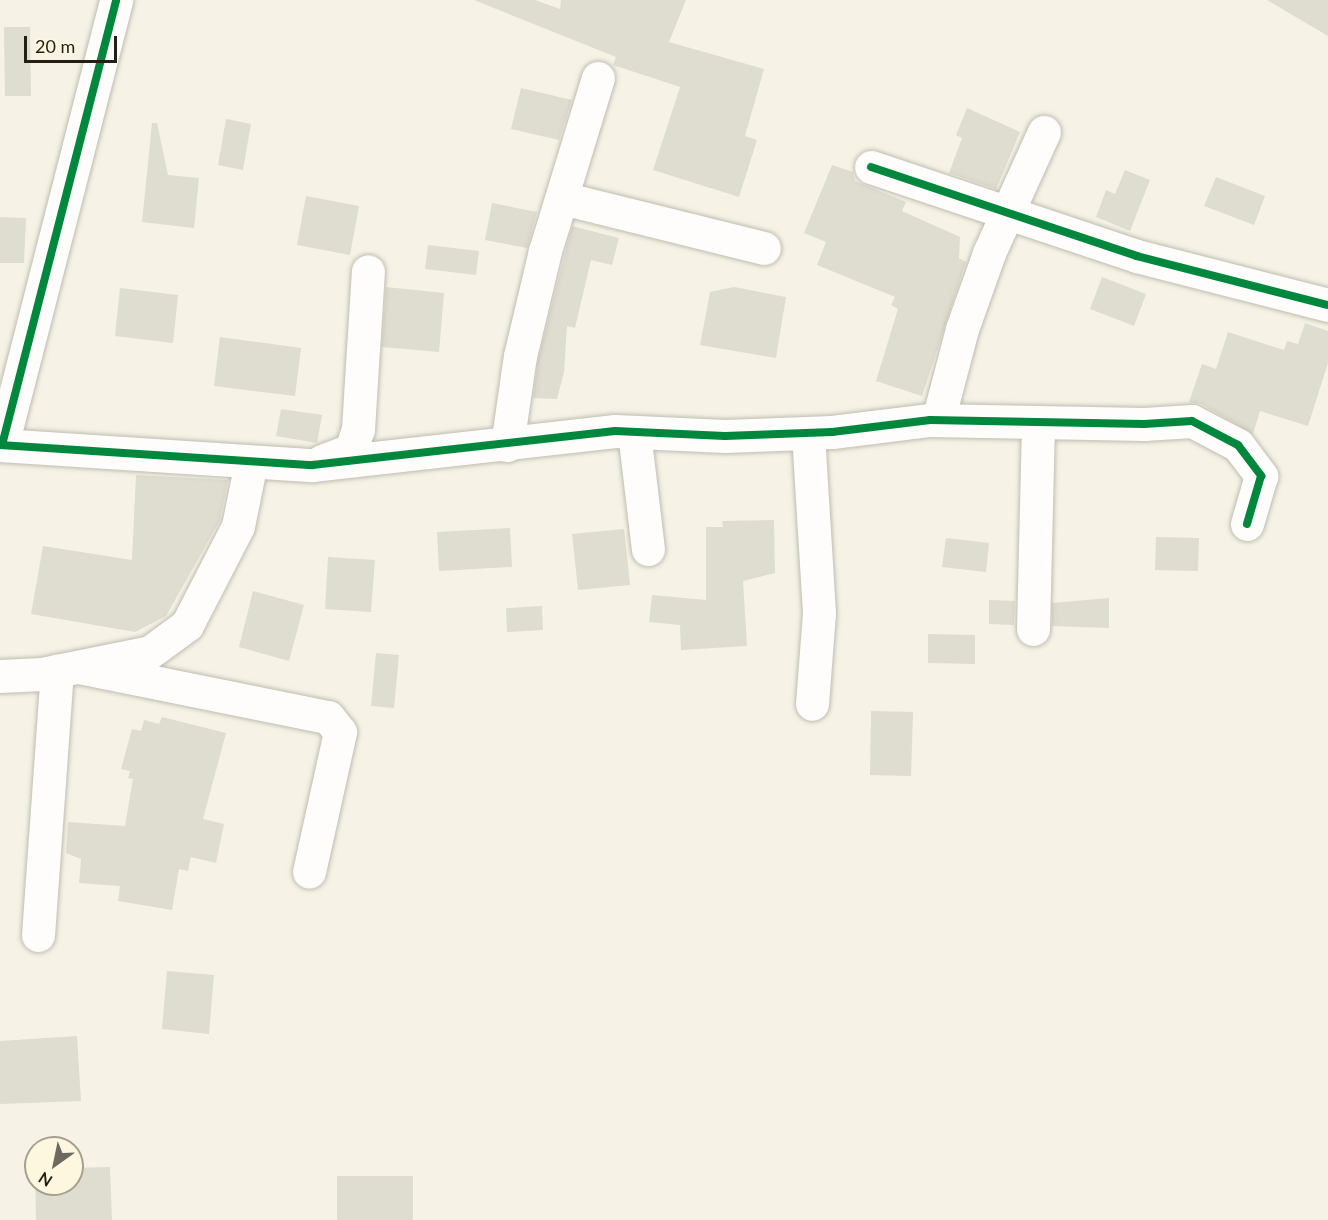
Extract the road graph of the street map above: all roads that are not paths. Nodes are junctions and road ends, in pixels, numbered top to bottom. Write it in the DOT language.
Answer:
graph roads {
  1 [pos="116,0"];
  2 [pos="598,78"];
  3 [pos="1044,132"];
  4 [pos="872,167"];
  5 [pos="562,198"];
  6 [pos="1006,214"];
  7 [pos="764,248"];
  8 [pos="368,271"];
  9 [pos="1328,305"];
  10 [pos="938,420"];
  11 [pos="1038,422"];
  12 [pos="634,432"];
  13 [pos="808,433"];
  14 [pos="1,445"];
  15 [pos="507,445"];
  16 [pos="251,462"];
  17 [pos="312,465"];
  18 [pos="1247,524"];
  19 [pos="648,549"];
  20 [pos="1033,628"];
  21 [pos="68,669"];
  22 [pos="0,676"];
  23 [pos="812,704"];
  24 [pos="309,872"];
  25 [pos="38,935"];
  1 -- 14 [label="street"];
  2 -- 5 [label="street"];
  3 -- 6 [label="street"];
  4 -- 6 [label="street"];
  5 -- 7 [label="street"];
  5 -- 15 [label="street"];
  6 -- 9 [label="street"];
  6 -- 10 [label="street"];
  8 -- 17 [label="street"];
  10 -- 11 [label="street"];
  10 -- 13 [label="street"];
  11 -- 18 [label="street"];
  11 -- 20 [label="street"];
  12 -- 13 [label="street"];
  12 -- 15 [label="street"];
  12 -- 19 [label="street"];
  13 -- 23 [label="street"];
  14 -- 16 [label="street"];
  15 -- 17 [label="street"];
  16 -- 17 [label="street"];
  16 -- 21 [label="street"];
  21 -- 22 [label="street"];
  21 -- 24 [label="street"];
  21 -- 25 [label="street"];
}
